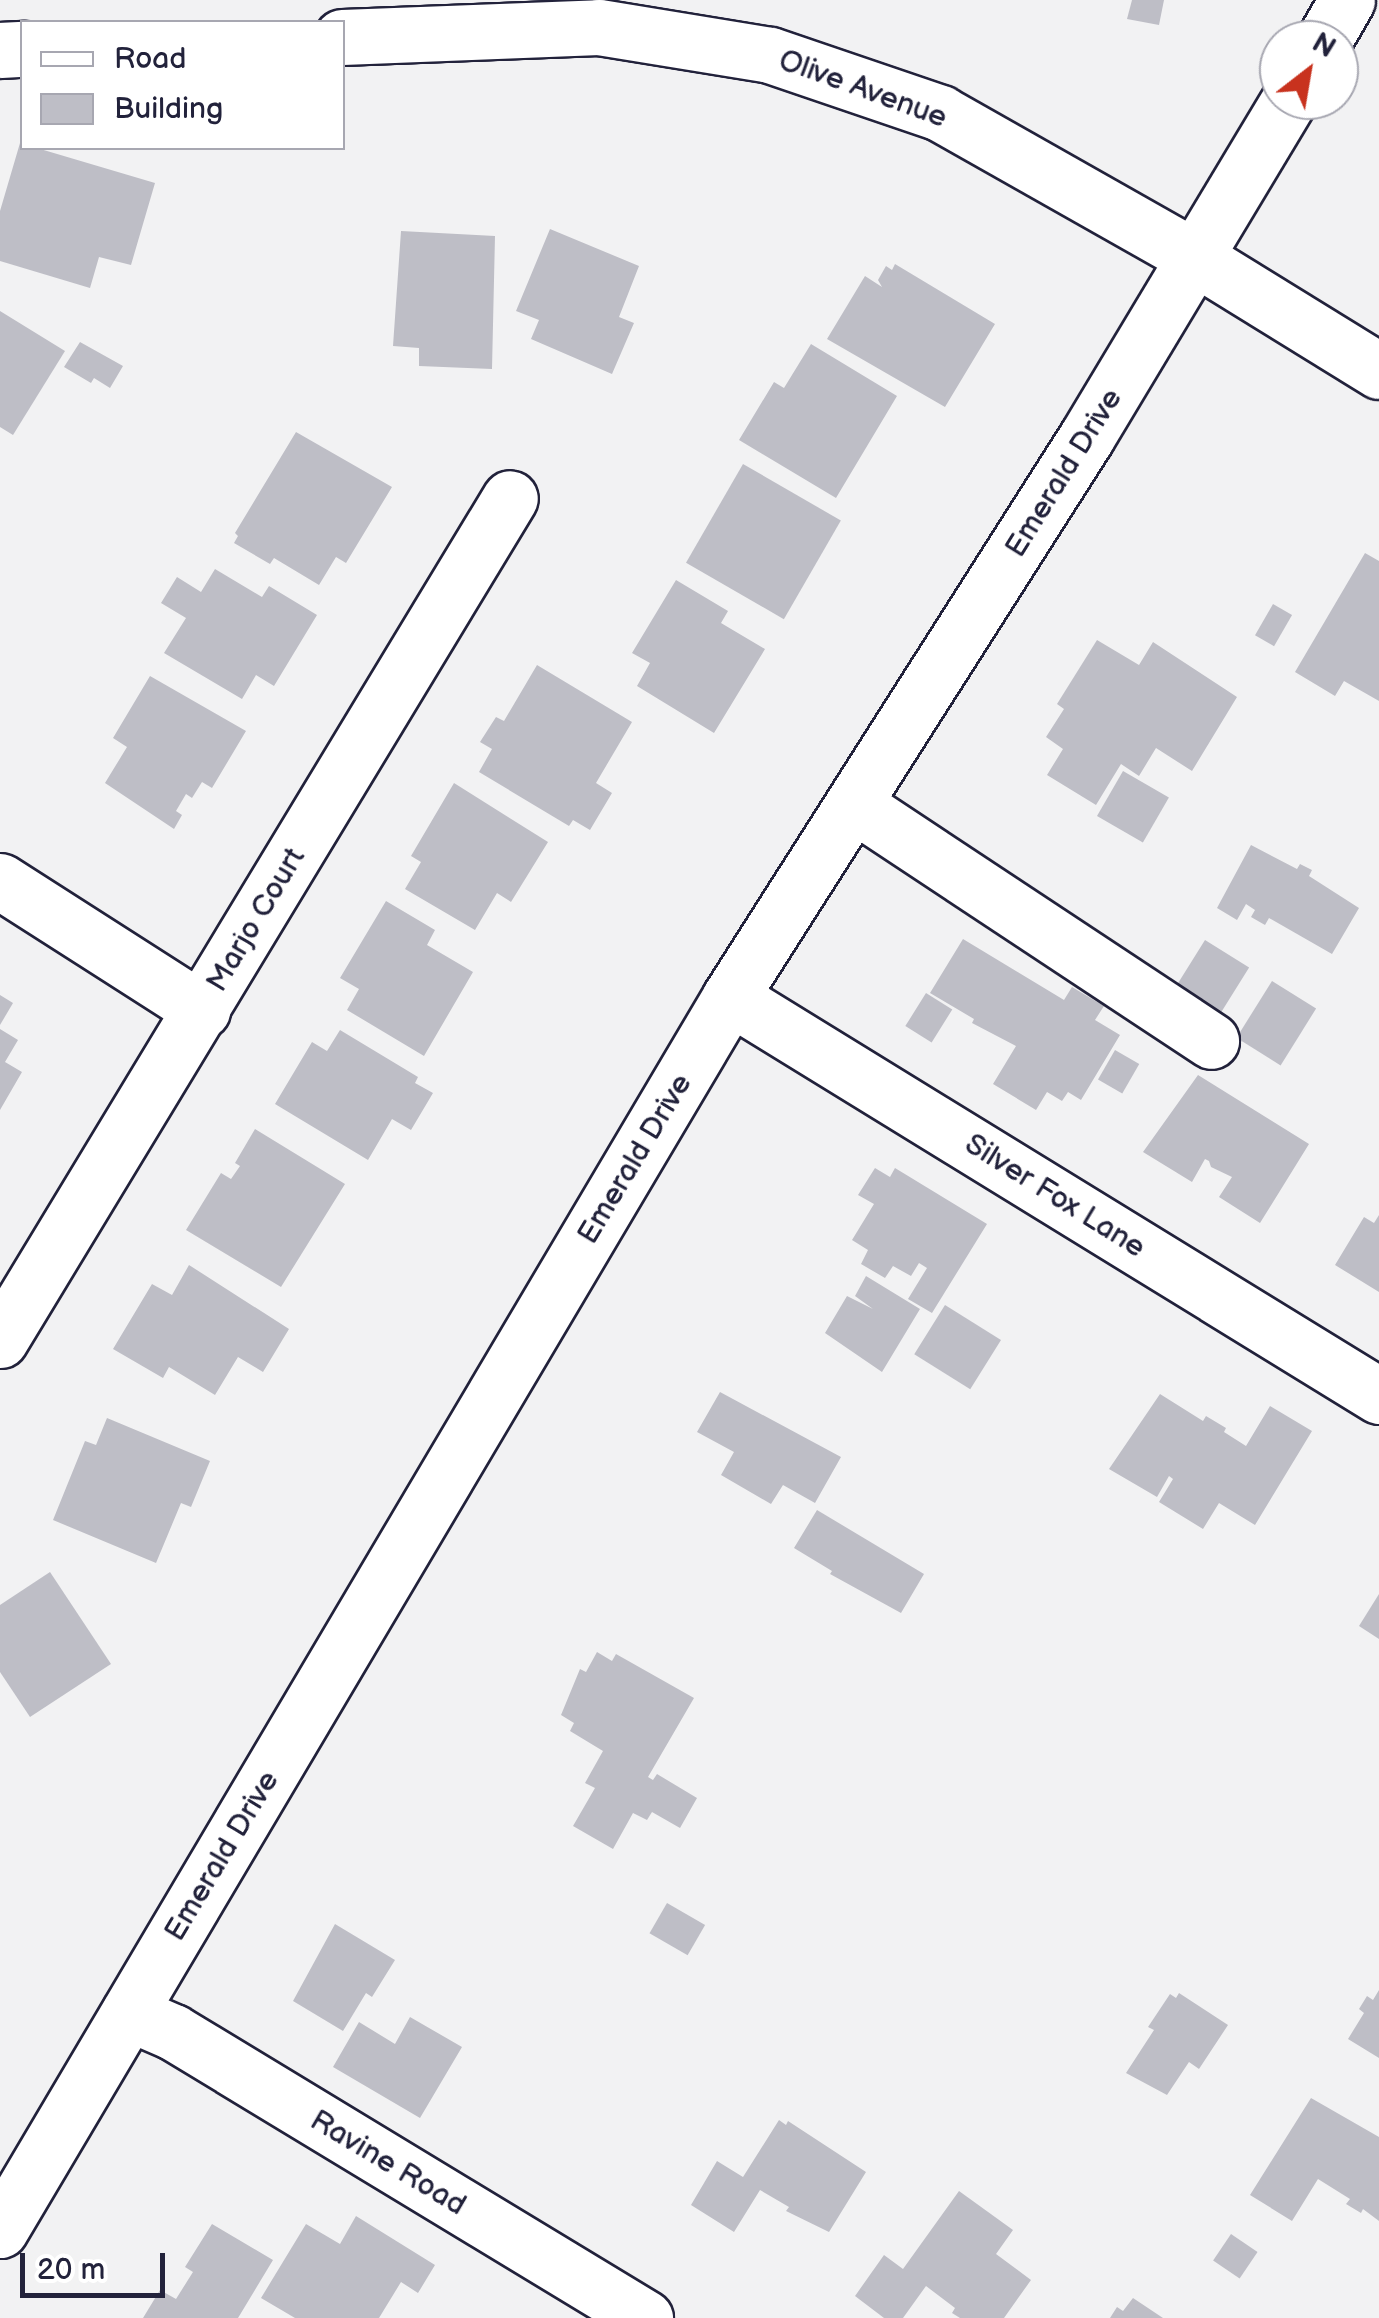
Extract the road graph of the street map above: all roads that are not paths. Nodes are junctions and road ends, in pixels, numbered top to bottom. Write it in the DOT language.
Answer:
graph roads {
  1 [pos="345,37"];
  2 [pos="1276,120"];
  3 [pos="1196,258"];
  4 [pos="1379,372"];
  5 [pos="510,498"];
  6 [pos="855,804"];
  7 [pos="0,881"];
  8 [pos="730,997"];
  9 [pos="202,1010"];
  10 [pos="1211,1041"];
  11 [pos="0,1340"];
  12 [pos="1379,1396"];
  13 [pos="129,2013"];
  14 [pos="0,2230"];
  15 [pos="626,2313"];
  1 -- 3 [label="main road, Olive Avenue"];
  2 -- 3 [label="main road, Emerald Drive"];
  3 -- 4 [label="main road, Olive Avenue"];
  3 -- 6 [label="main road, Emerald Drive"];
  5 -- 9 [label="main road, Marjo Court"];
  6 -- 8 [label="main road, Emerald Drive"];
  6 -- 10 [label="main road"];
  7 -- 9 [label="main road"];
  8 -- 12 [label="main road, Silver Fox Lane"];
  8 -- 13 [label="main road, Emerald Drive"];
  9 -- 11 [label="main road, Marjo Court"];
  13 -- 14 [label="main road, Emerald Drive"];
  13 -- 15 [label="main road, Ravine Road"];
}
